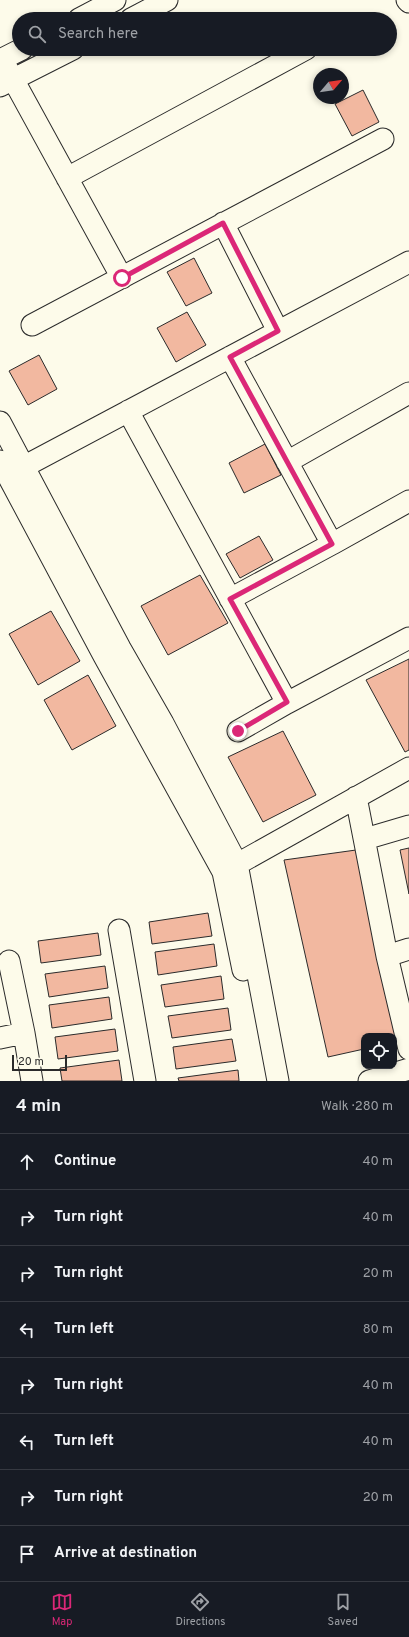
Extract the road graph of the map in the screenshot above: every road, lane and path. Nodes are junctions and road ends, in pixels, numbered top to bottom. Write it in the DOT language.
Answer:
graph roads {
  1 [pos="115,0"];
  2 [pos="167,0"];
  3 [pos="92,12"];
  4 [pos="144,12"];
  5 [pos="12,54"];
  6 [pos="58,56"];
  7 [pos="293,56"];
  8 [pos="1,60"];
  9 [pos="6,83"];
  10 [pos="383,139"];
  11 [pos="67,178"];
  12 [pos="223,223"];
  13 [pos="409,262"];
  14 [pos="122,278"];
  15 [pos="32,326"];
  16 [pos="278,331"];
  17 [pos="230,357"];
  18 [pos="409,393"];
  19 [pos="128,411"];
  20 [pos="0,422"];
  21 [pos="287,462"];
  22 [pos="11,468"];
  23 [pos="409,501"];
  24 [pos="332,544"];
  25 [pos="230,599"];
  26 [pos="409,638"];
  27 [pos="287,702"];
  28 [pos="238,731"];
  29 [pos="409,768"];
  30 [pos="356,797"];
  31 [pos="409,826"];
  32 [pos="365,839"];
  33 [pos="230,868"];
  34 [pos="119,930"];
  35 [pos="409,949"];
  36 [pos="387,956"];
  37 [pos="9,962"];
  38 [pos="24,1033"];
  39 [pos="0,1038"];
  40 [pos="409,1049"];
  41 [pos="409,1069"];
  42 [pos="32,1081"];
  43 [pos="145,1081"];
  44 [pos="264,1081"];
  45 [pos="278,1081"];
  46 [pos="368,1081"];
  1 -- 3 [label="street"];
  2 -- 4 [label="street"];
  5 -- 8 [label="street"];
  6 -- 9 [label="street"];
  7 -- 11 [label="street"];
  8 -- 9 [label="street"];
  9 -- 11 [label="street"];
  10 -- 12 [label="street"];
  11 -- 14 [label="street"];
  12 -- 14 [label="street"];
  12 -- 16 [label="street"];
  13 -- 16 [label="street"];
  14 -- 15 [label="street"];
  16 -- 17 [label="street"];
  17 -- 19 [label="street"];
  17 -- 21 [label="street"];
  18 -- 21 [label="street"];
  19 -- 22 [label="street"];
  19 -- 25 [label="street"];
  20 -- 22 [label="street"];
  21 -- 24 [label="street"];
  22 -- 33 [label="street"];
  23 -- 24 [label="street"];
  24 -- 25 [label="street"];
  25 -- 27 [label="street"];
  26 -- 27 [label="street"];
  27 -- 28 [label="street"];
  29 -- 30 [label="street"];
  30 -- 32 [label="street"];
  30 -- 33 [label="street"];
  31 -- 32 [label="street"];
  32 -- 36 [label="street"];
  33 -- 44 [label="street"];
  33 -- 45 [label="street"];
  34 -- 43 [label="street"];
  35 -- 36 [label="street"];
  36 -- 40 [label="street"];
  37 -- 38 [label="street"];
  38 -- 39 [label="street"];
  38 -- 42 [label="street"];
  41 -- 46 [label="street"];
}
